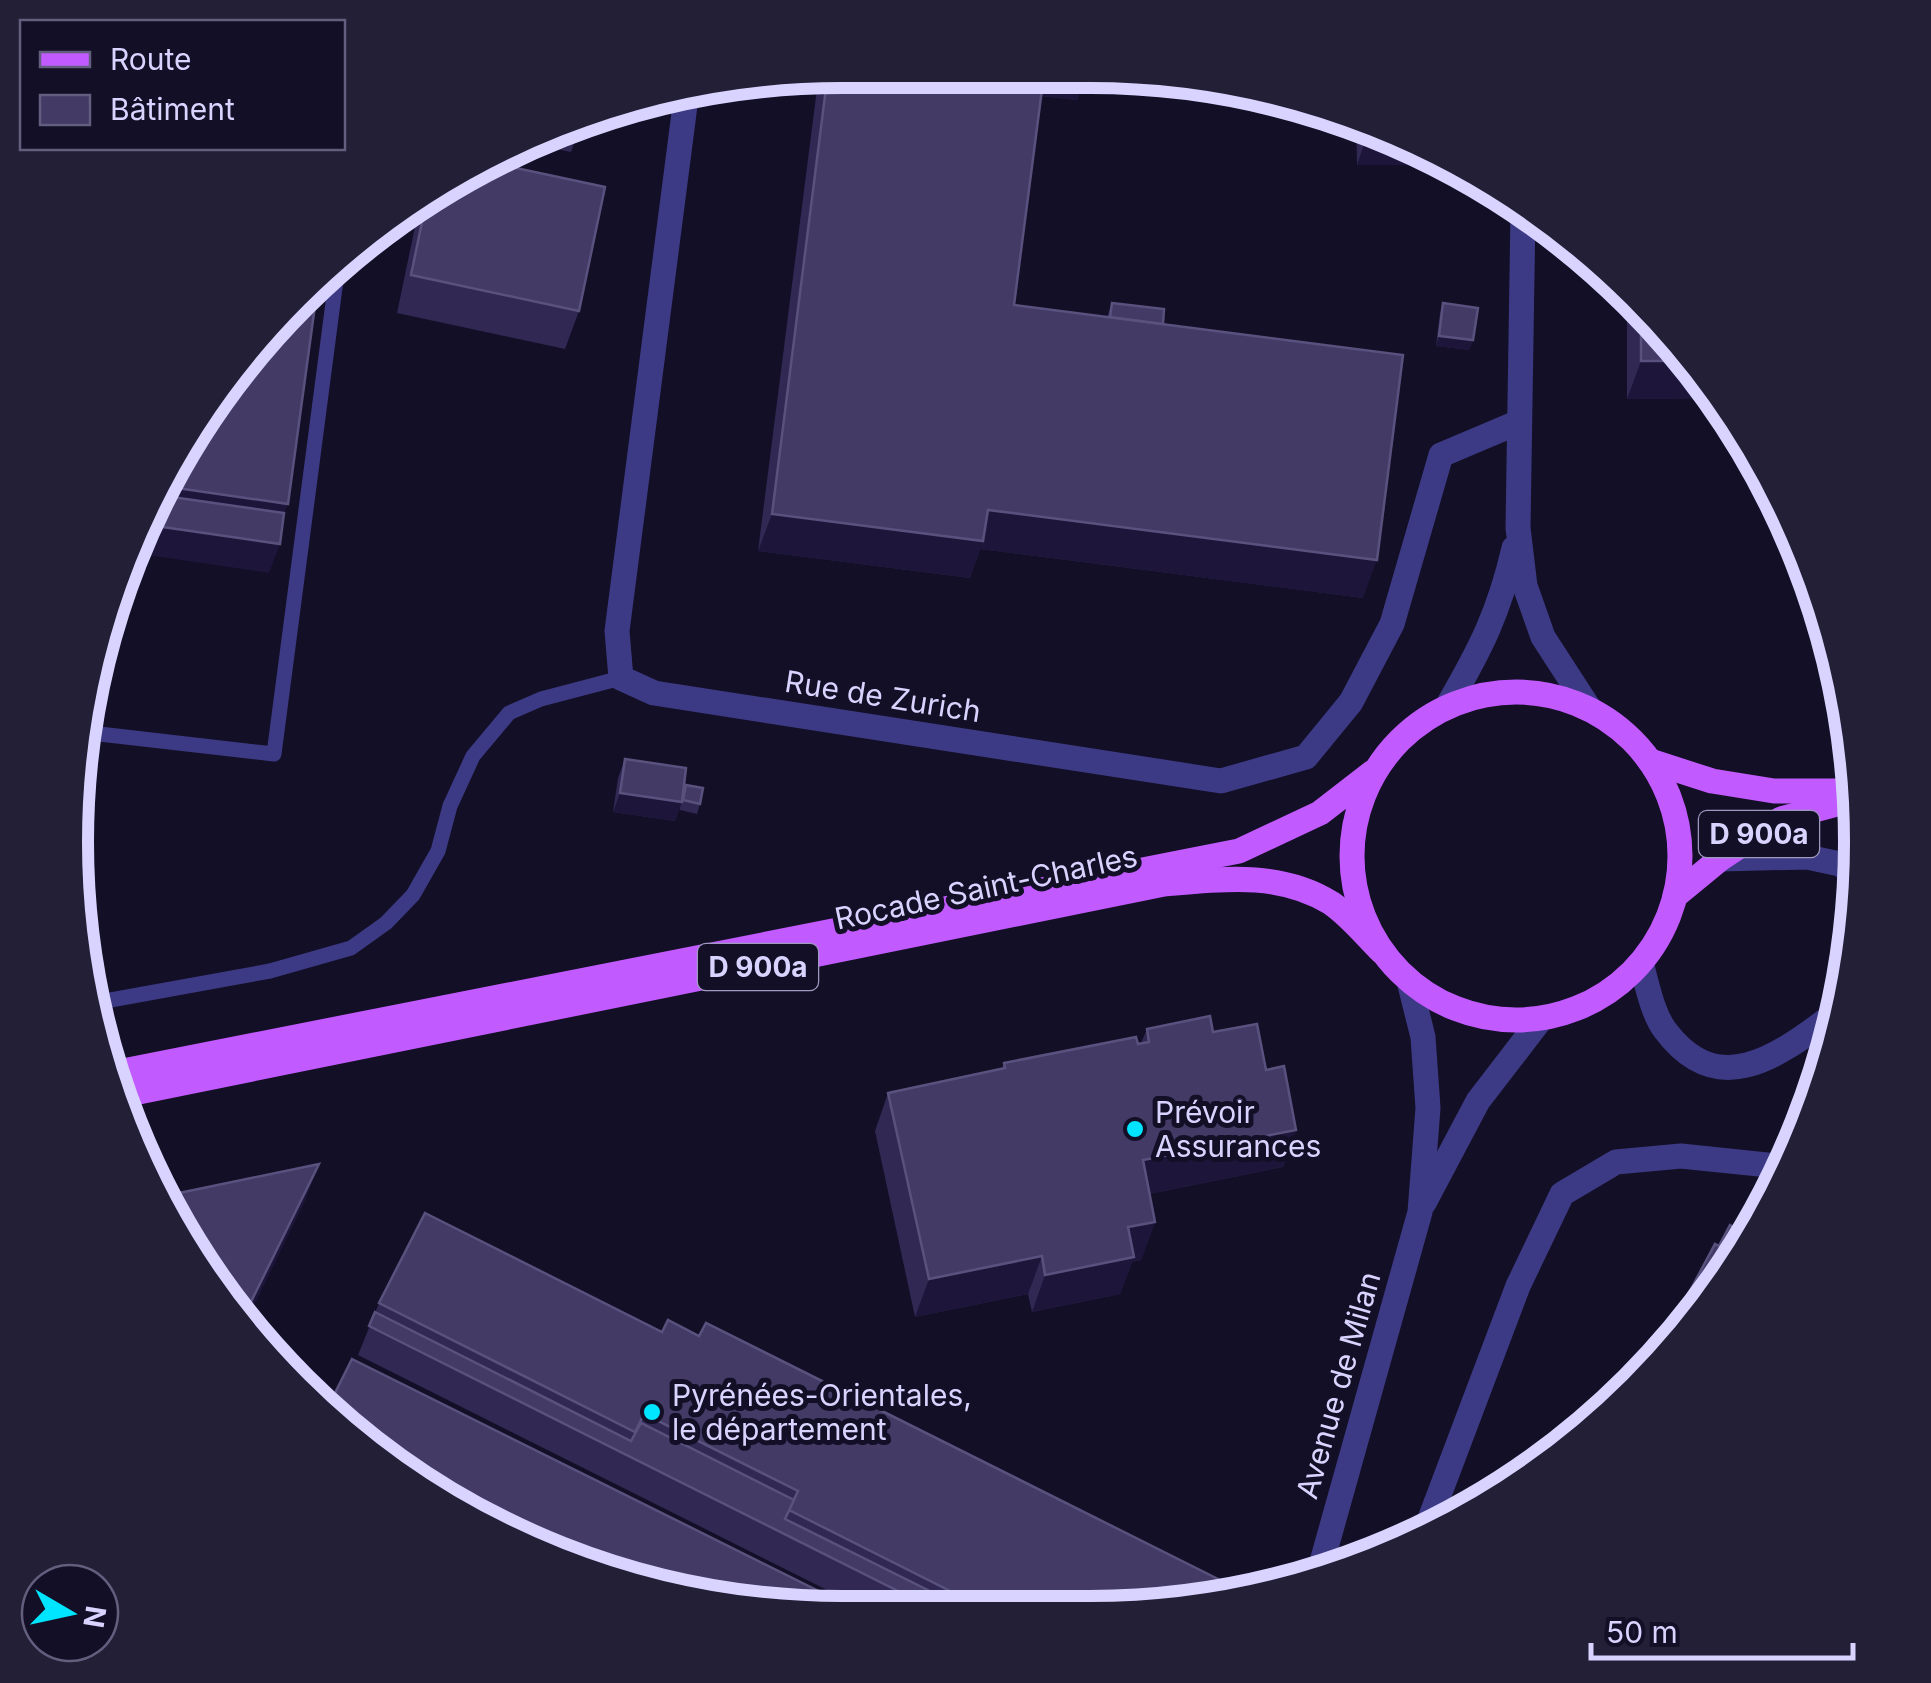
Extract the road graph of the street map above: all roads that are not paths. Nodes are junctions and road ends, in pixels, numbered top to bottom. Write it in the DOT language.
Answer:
graph roads {
  1 [pos="684,104"];
  2 [pos="1523,225"];
  3 [pos="336,283"];
  4 [pos="1519,422"];
  5 [pos="1518,528"];
  6 [pos="621,678"];
  7 [pos="1448,705"];
  8 [pos="1589,708"];
  9 [pos="96,734"];
  10 [pos="1650,761"];
  11 [pos="1374,772"];
  12 [pos="1842,791"];
  13 [pos="1842,803"];
  14 [pos="1720,858"];
  15 [pos="1843,866"];
  16 [pos="1675,896"];
  17 [pos="1382,952"];
  18 [pos="1641,963"];
  19 [pos="1409,982"];
  20 [pos="105,1001"];
  21 [pos="1541,1019"];
  22 [pos="1821,1024"];
  23 [pos="124,1071"];
  24 [pos="131,1093"];
  25 [pos="1770,1165"];
  26 [pos="1420,1212"];
  27 [pos="1432,1513"];
  28 [pos="1323,1558"];
  1 -- 6 [label="street"];
  2 -- 4 [label="street"];
  3 -- 9 [label="lane"];
  4 -- 5 [label="street"];
  4 -- 6 [label="street, Rue de Zurich"];
  5 -- 7 [label="street"];
  5 -- 8 [label="street"];
  6 -- 20 [label="lane"];
  7 -- 8 [label="main road"];
  7 -- 11 [label="main road"];
  8 -- 10 [label="main road"];
  10 -- 12 [label="main road, D 900a"];
  10 -- 16 [label="main road"];
  11 -- 17 [label="main road"];
  11 -- 23 [label="main road, Rocade Saint-Charles / D 900a"];
  13 -- 14 [label="main road, D 900a"];
  14 -- 15 [label="street"];
  14 -- 16 [label="main road, D 900a"];
  16 -- 18 [label="main road"];
  17 -- 19 [label="main road"];
  17 -- 24 [label="main road, Rocade Saint-Charles / D 900a"];
  18 -- 21 [label="main road"];
  18 -- 22 [label="street"];
  19 -- 21 [label="main road"];
  19 -- 26 [label="street, Avenue de Milan"];
  21 -- 26 [label="street, Avenue de Milan"];
  25 -- 27 [label="street"];
  26 -- 28 [label="street, Avenue de Milan"];
}
